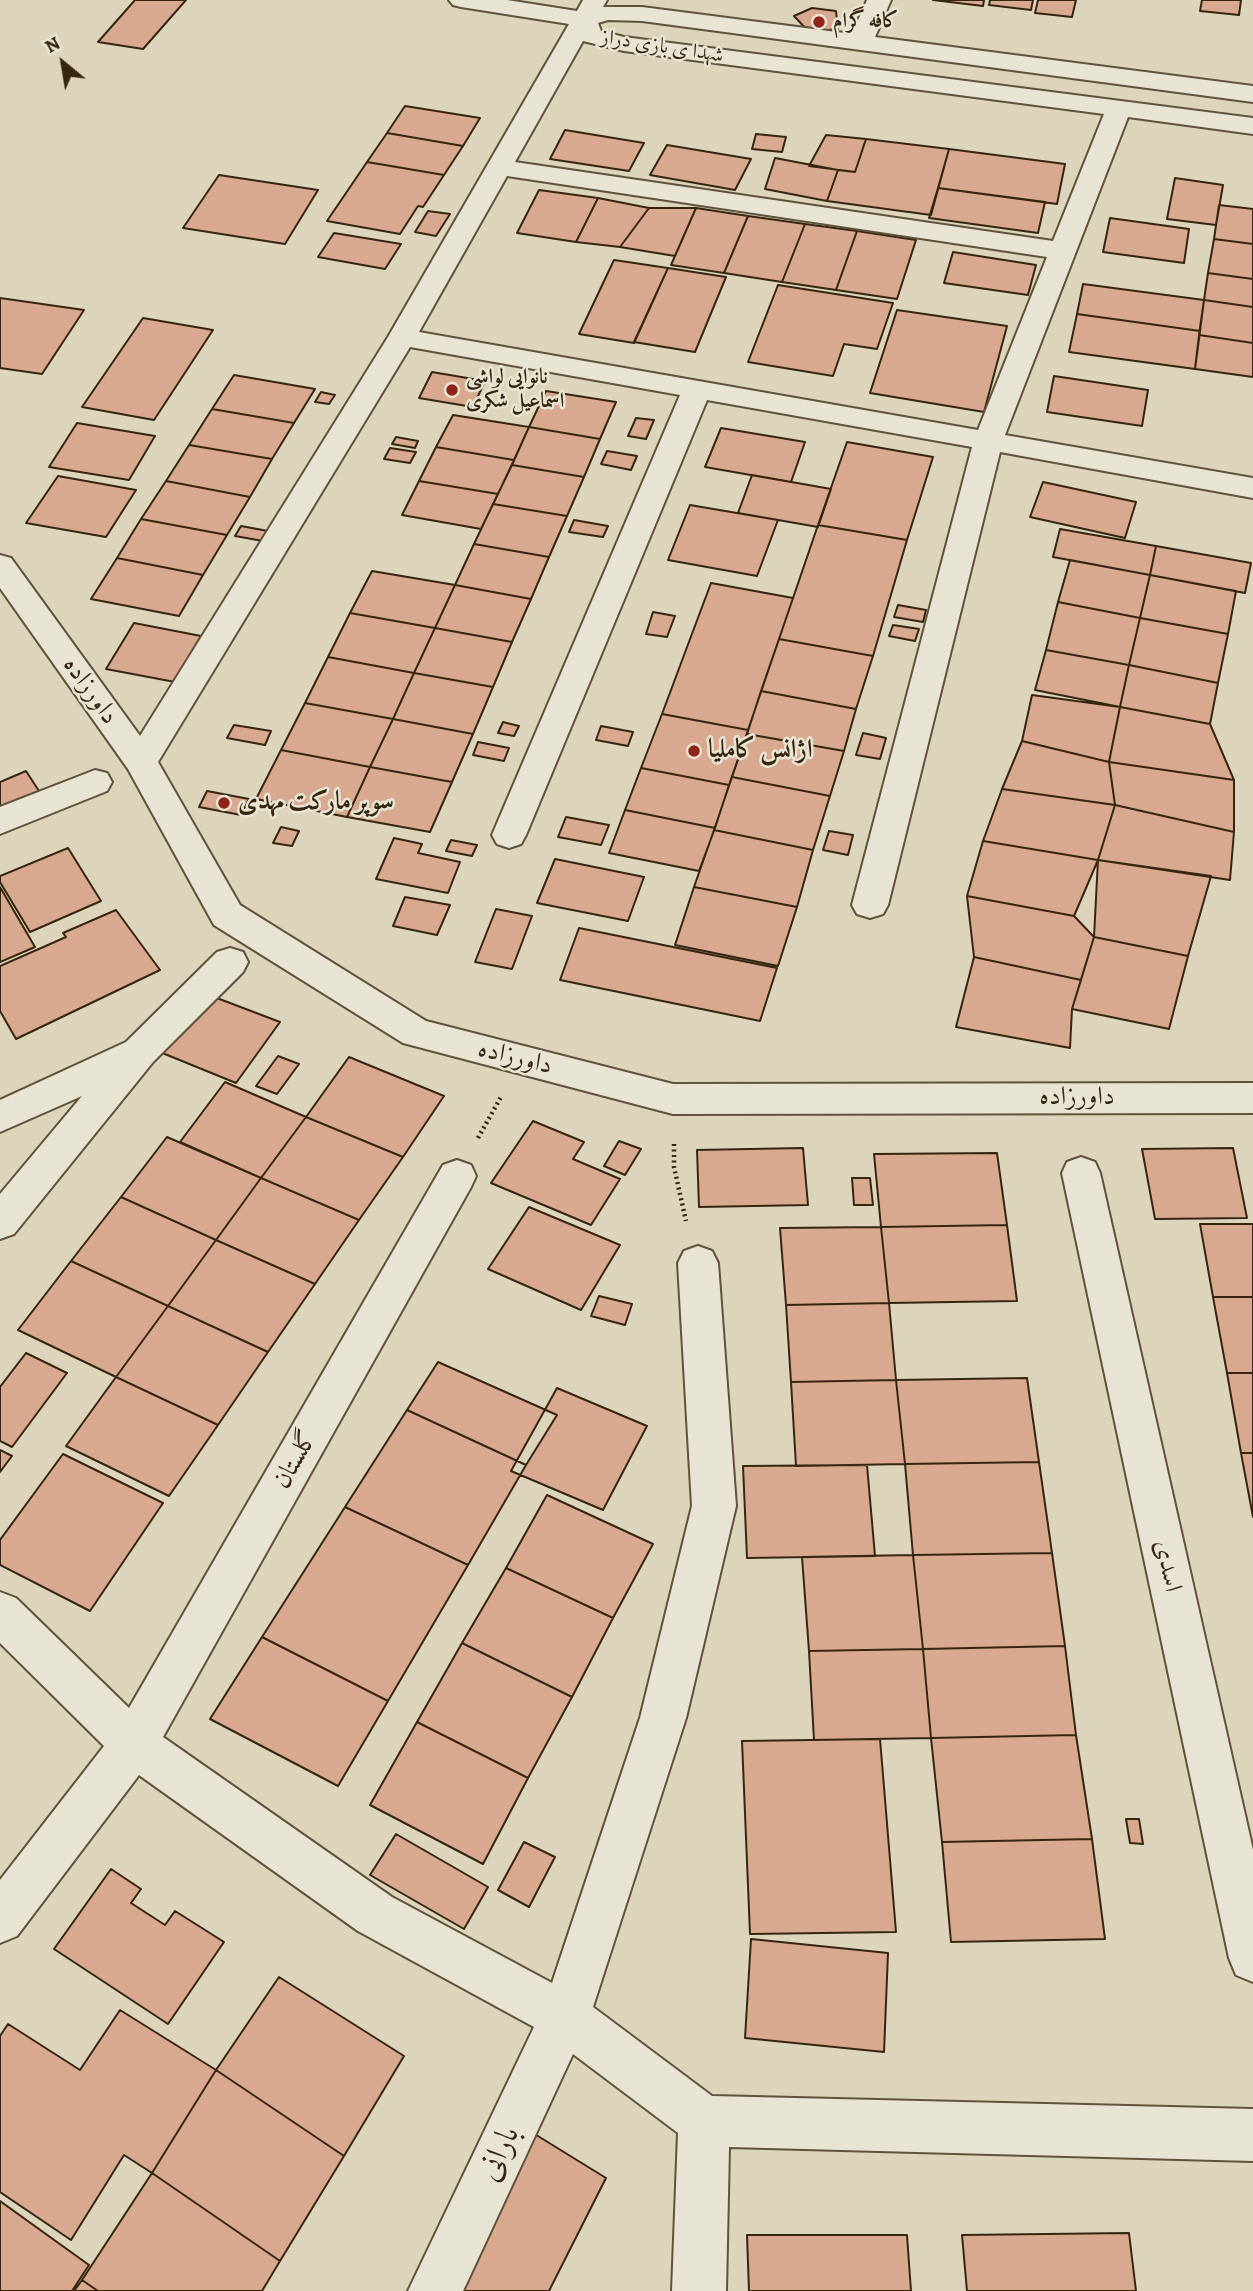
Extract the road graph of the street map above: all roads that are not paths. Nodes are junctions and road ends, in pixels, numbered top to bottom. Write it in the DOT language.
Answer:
graph roads {
  1 [pos="461,0"];
  2 [pos="878,0"];
  3 [pos="590,10"];
  4 [pos="861,42"];
  5 [pos="1253,94"];
  6 [pos="1119,108"];
  7 [pos="1253,126"];
  8 [pos="499,167"];
  9 [pos="1063,251"];
  10 [pos="402,337"];
  11 [pos="697,390"];
  12 [pos="988,441"];
  13 [pos="1253,488"];
  14 [pos="0,565"];
  15 [pos="141,762"];
  16 [pos="95,782"];
  17 [pos="0,821"];
  18 [pos="509,835"];
  19 [pos="870,905"];
  20 [pos="230,962"];
  21 [pos="140,1052"];
  22 [pos="1253,1098"];
  23 [pos="0,1117"];
  24 [pos="1081,1173"];
  25 [pos="457,1176"];
  26 [pos="0,1222"];
  27 [pos="698,1263"];
  28 [pos="0,1613"];
  29 [pos="134,1744"];
  30 [pos="0,1919"];
  31 [pos="1253,1958"];
  32 [pos="565,2017"];
  33 [pos="704,2121"];
  34 [pos="1253,2135"];
  35 [pos="435,2291"];
  36 [pos="699,2291"];
  1 -- 3 [label="street"];
  2 -- 4 [label="street"];
  3 -- 4 [label="street, شهدا ی بازی دراز"];
  3 -- 6 [label="street, شهدا ی بازی دراز"];
  3 -- 8 [label="street"];
  4 -- 5 [label="street, شهدا ی بازی دراز"];
  6 -- 7 [label="street, شهدا ی بازی دراز"];
  6 -- 9 [label="street"];
  8 -- 9 [label="street"];
  8 -- 10 [label="street"];
  9 -- 12 [label="street"];
  10 -- 11 [label="street"];
  10 -- 15 [label="street"];
  11 -- 12 [label="street"];
  11 -- 18 [label="street"];
  12 -- 13 [label="street"];
  12 -- 19 [label="street"];
  14 -- 15 [label="street, داورزاده"];
  15 -- 22 [label="street, داورزاده"];
  16 -- 17 [label="street"];
  20 -- 21 [label="street"];
  21 -- 23 [label="street"];
  21 -- 26 [label="street"];
  24 -- 31 [label="street, اسدی"];
  25 -- 29 [label="street, گلستان"];
  27 -- 32 [label="street, بارانی"];
  28 -- 29 [label="street"];
  29 -- 30 [label="street, گلستان"];
  29 -- 32 [label="street"];
  32 -- 33 [label="street"];
  32 -- 35 [label="street, بارانی"];
  33 -- 34 [label="street"];
  33 -- 36 [label="street"];
}
